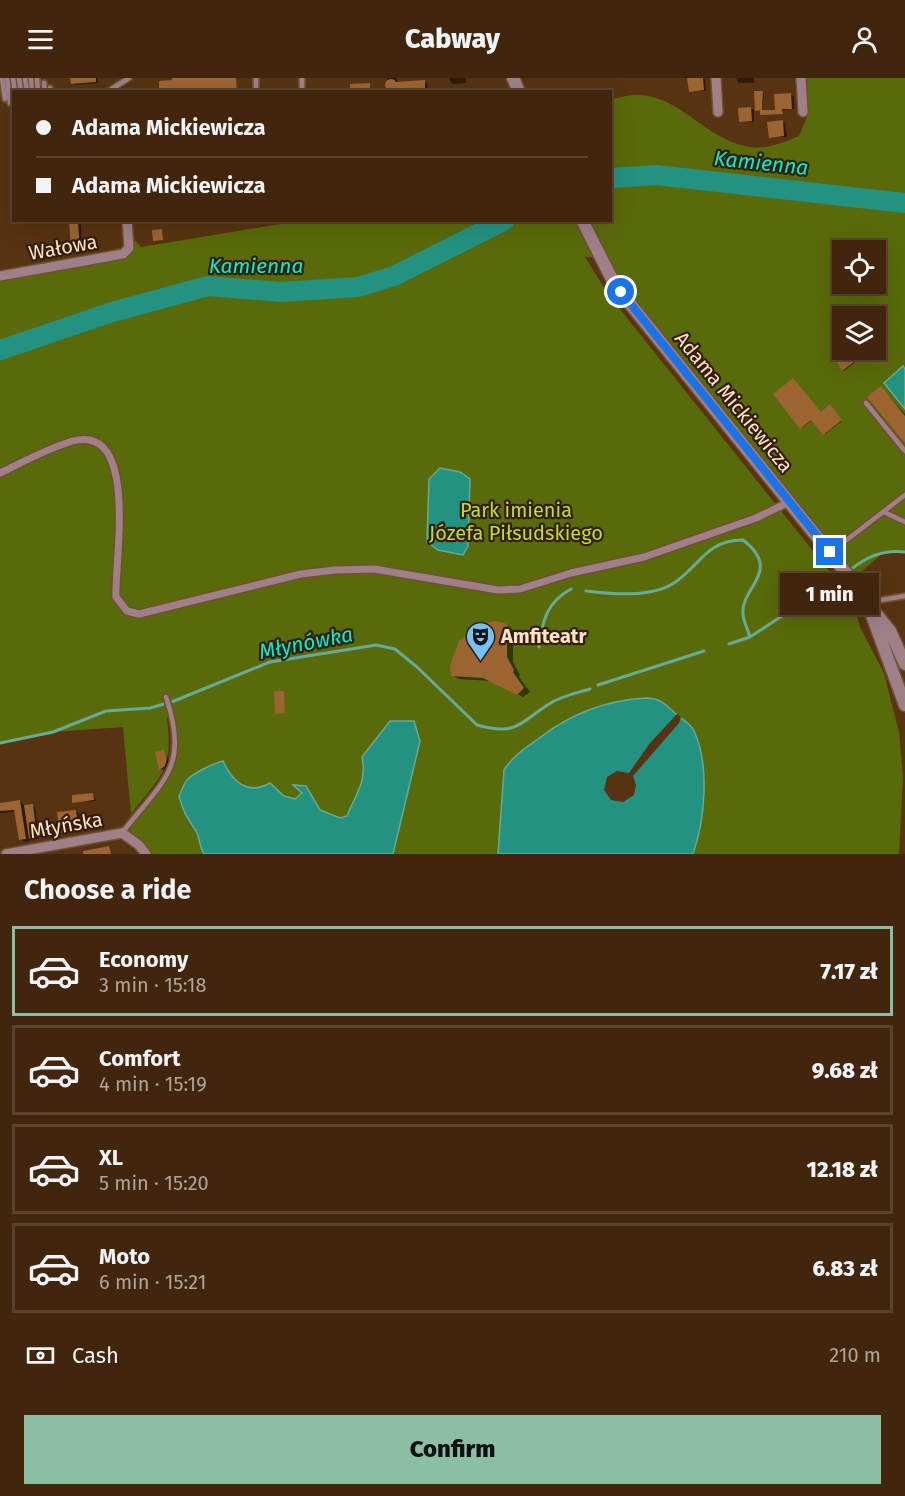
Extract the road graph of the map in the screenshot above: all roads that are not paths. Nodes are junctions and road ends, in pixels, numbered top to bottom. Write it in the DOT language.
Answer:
graph roads {
  1 [pos="2,78"];
  2 [pos="7,78"];
  3 [pos="129,78"];
  4 [pos="716,78"];
  5 [pos="801,78"];
  6 [pos="44,83"];
  7 [pos="45,90"];
  8 [pos="110,90"];
  9 [pos="2,98"];
  10 [pos="12,104"];
  11 [pos="718,112"];
  12 [pos="803,112"];
  13 [pos="127,222"];
  14 [pos="583,222"];
  15 [pos="0,276"];
  16 [pos="866,403"];
  17 [pos="905,451"];
  18 [pos="0,472"];
  19 [pos="905,495"];
  20 [pos="789,502"];
  21 [pos="884,512"];
  22 [pos="905,522"];
  23 [pos="830,552"];
  24 [pos="905,596"];
  25 [pos="867,602"];
  26 [pos="905,664"];
  27 [pos="166,697"];
  28 [pos="905,705"];
  29 [pos="122,833"];
  30 [pos="6,854"];
  31 [pos="146,854"];
  1 -- 9 [label="lane"];
  2 -- 10 [label="lane"];
  3 -- 8 [label="lane"];
  4 -- 11 [label="street"];
  5 -- 12 [label="street"];
  6 -- 7 [label="lane"];
  9 -- 10 [label="lane"];
  13 -- 15 [label="street, Wałowa"];
  14 -- 20 [label="street, Adama Mickiewicza"];
  16 -- 17 [label="lane"];
  18 -- 20 [label="street"];
  19 -- 21 [label="lane"];
  20 -- 23 [label="street, Adama Mickiewicza"];
  21 -- 22 [label="lane"];
  21 -- 23 [label="lane"];
  23 -- 25 [label="street, Adama Mickiewicza"];
  24 -- 25 [label="lane"];
  25 -- 26 [label="street, Adama Mickiewicza"];
  25 -- 28 [label="street, Adama Mickiewicza"];
  27 -- 29 [label="lane, Młyńska"];
  29 -- 30 [label="street, Młyńska"];
  29 -- 31 [label="street"];
}
